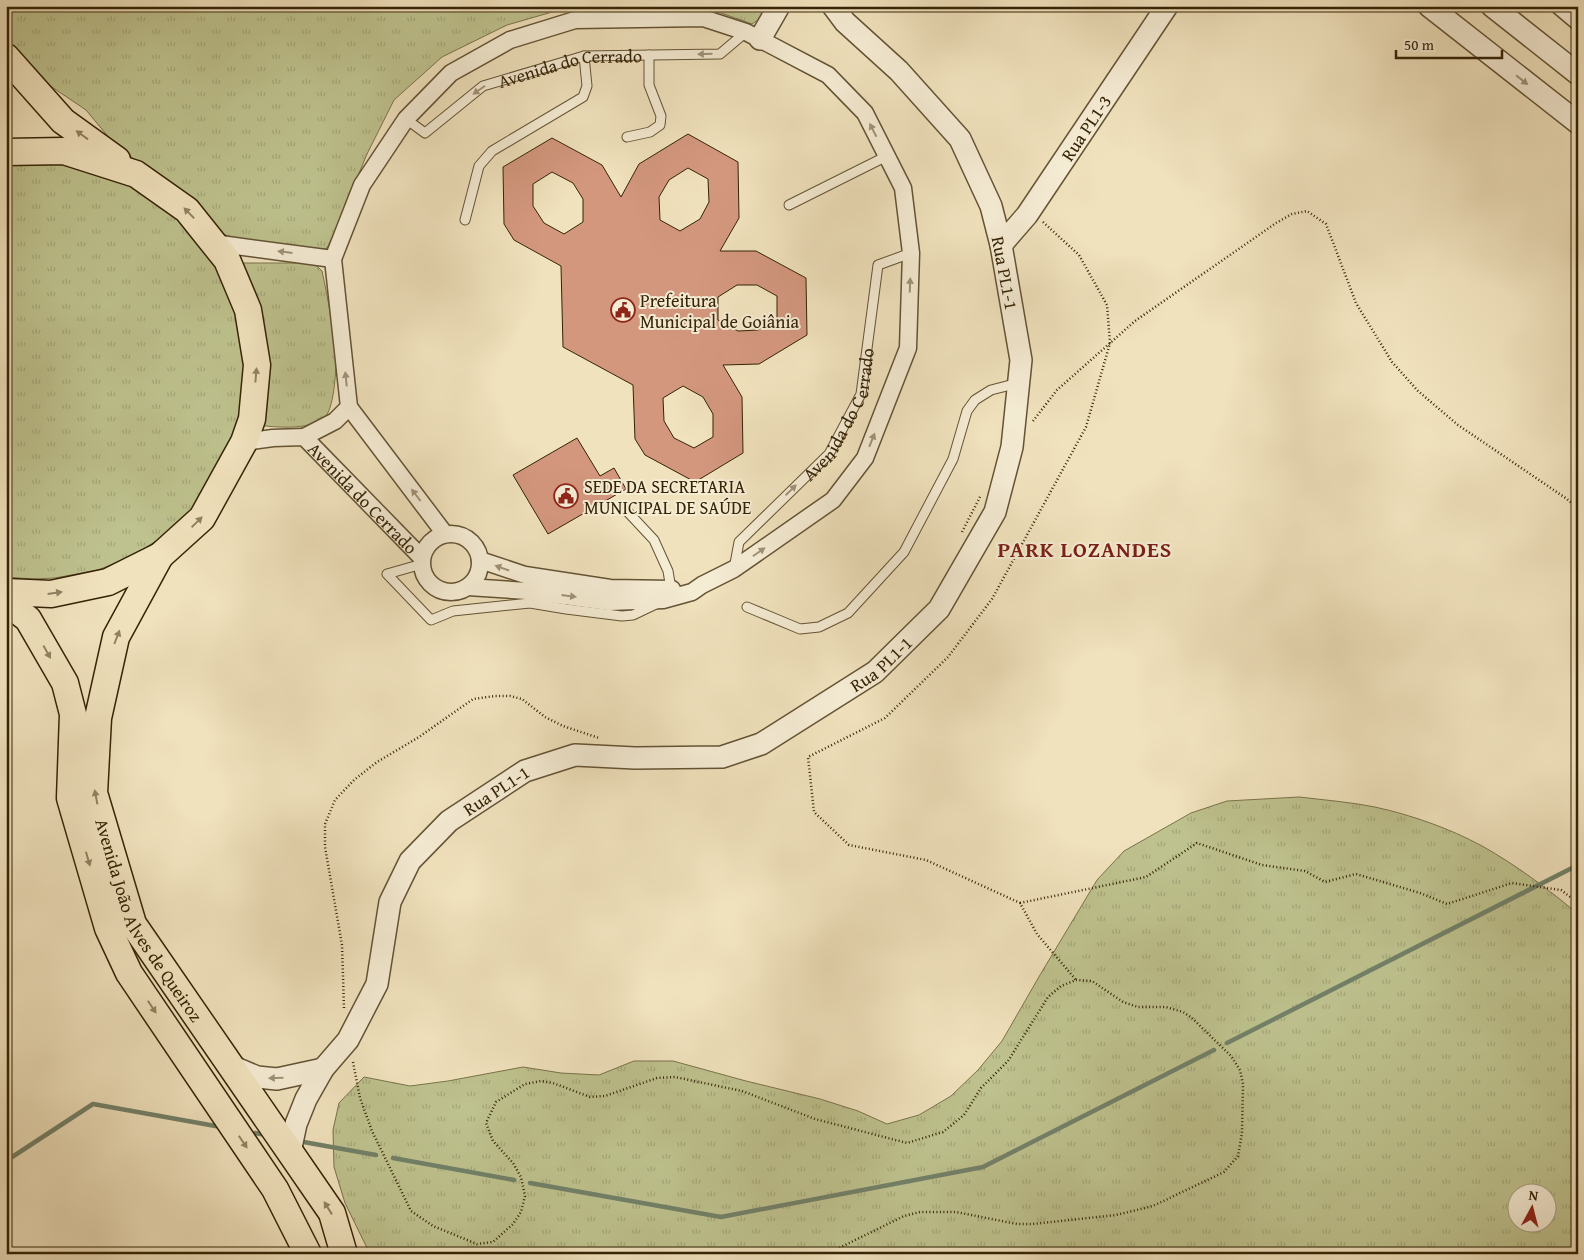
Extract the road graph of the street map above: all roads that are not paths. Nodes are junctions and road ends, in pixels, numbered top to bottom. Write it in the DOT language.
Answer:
graph roads {
  1 [pos="779,6"];
  2 [pos="832,6"];
  3 [pos="1167,6"];
  4 [pos="1429,6"];
  5 [pos="1492,6"];
  6 [pos="1559,6"];
  7 [pos="1578,22"];
  8 [pos="753,36"];
  9 [pos="649,55"];
  10 [pos="584,56"];
  11 [pos="6,57"];
  12 [pos="1578,74"];
  13 [pos="406,119"];
  14 [pos="1578,124"];
  15 [pos="627,137"];
  16 [pos="6,152"];
  17 [pos="887,156"];
  18 [pos="136,174"];
  19 [pos="789,205"];
  20 [pos="465,220"];
  21 [pos="213,243"];
  22 [pos="1001,245"];
  23 [pos="911,253"];
  24 [pos="333,259"];
  25 [pos="1019,383"];
  26 [pos="349,407"];
  27 [pos="304,437"];
  28 [pos="244,442"];
  29 [pos="624,508"];
  30 [pos="445,534"];
  31 [pos="160,556"];
  32 [pos="480,560"];
  33 [pos="422,561"];
  34 [pos="734,569"];
  35 [pos="468,587"];
  36 [pos="527,590"];
  37 [pos="6,592"];
  38 [pos="667,595"];
  39 [pos="6,602"];
  40 [pos="747,607"];
  41 [pos="231,1066"];
  42 [pos="323,1069"];
  43 [pos="290,1152"];
  44 [pos="308,1254"];
  45 [pos="344,1254"];
  1 -- 8 [label="street"];
  2 -- 22 [label="street, Rua PL1-1"];
  3 -- 22 [label="street, Rua PL1-3"];
  4 -- 14 [label="street, one-way"];
  5 -- 12 [label="street"];
  6 -- 7 [label="street"];
  8 -- 9 [label="lane, Avenida do Cerrado, one-way"];
  8 -- 13 [label="street, Avenida do Cerrado"];
  17 -- 8 [label="street, Avenida do Cerrado, one-way"];
  9 -- 10 [label="lane, Avenida do Cerrado"];
  9 -- 15 [label="lane"];
  10 -- 13 [label="lane, Avenida do Cerrado, one-way"];
  10 -- 20 [label="lane"];
  18 -- 11 [label="main road, one-way"];
  13 -- 24 [label="street, Avenida do Cerrado"];
  16 -- 18 [label="main road"];
  17 -- 19 [label="lane"];
  17 -- 23 [label="street, Avenida do Cerrado"];
  21 -- 18 [label="main road, one-way"];
  24 -- 21 [label="street, one-way"];
  28 -- 21 [label="main road, one-way"];
  22 -- 25 [label="street, Rua PL1-1"];
  34 -- 23 [label="lane, Avenida do Cerrado, one-way"];
  34 -- 23 [label="street, Avenida do Cerrado, one-way"];
  26 -- 24 [label="street, Avenida do Cerrado, one-way"];
  25 -- 40 [label="lane"];
  25 -- 42 [label="street, Rua PL1-1"];
  26 -- 27 [label="street, Avenida do Cerrado"];
  30 -- 26 [label="street, Avenida do Cerrado, one-way"];
  27 -- 28 [label="street, Avenida do Cerrado"];
  27 -- 33 [label="street, Avenida do Cerrado"];
  31 -- 28 [label="main road, one-way"];
  29 -- 38 [label="lane"];
  30 -- 32 [label="street"];
  30 -- 33 [label="street"];
  37 -- 31 [label="main road, one-way"];
  41 -- 31 [label="main road, Avenida João Alves de Queiroz, one-way"];
  32 -- 35 [label="street"];
  36 -- 32 [label="street, Avenida do Cerrado, one-way"];
  33 -- 35 [label="street"];
  33 -- 36 [label="lane"];
  34 -- 38 [label="street, Avenida do Cerrado"];
  35 -- 36 [label="street, Avenida do Cerrado"];
  36 -- 38 [label="street, Avenida do Cerrado"];
  39 -- 44 [label="main road, Avenida João Alves de Queiroz, one-way"];
  42 -- 41 [label="street, one-way"];
  41 -- 43 [label="main road, Avenida João Alves de Queiroz"];
  42 -- 43 [label="street, Rua PL1-1"];
  45 -- 43 [label="main road, Avenida João Alves de Queiroz, one-way"];
}
